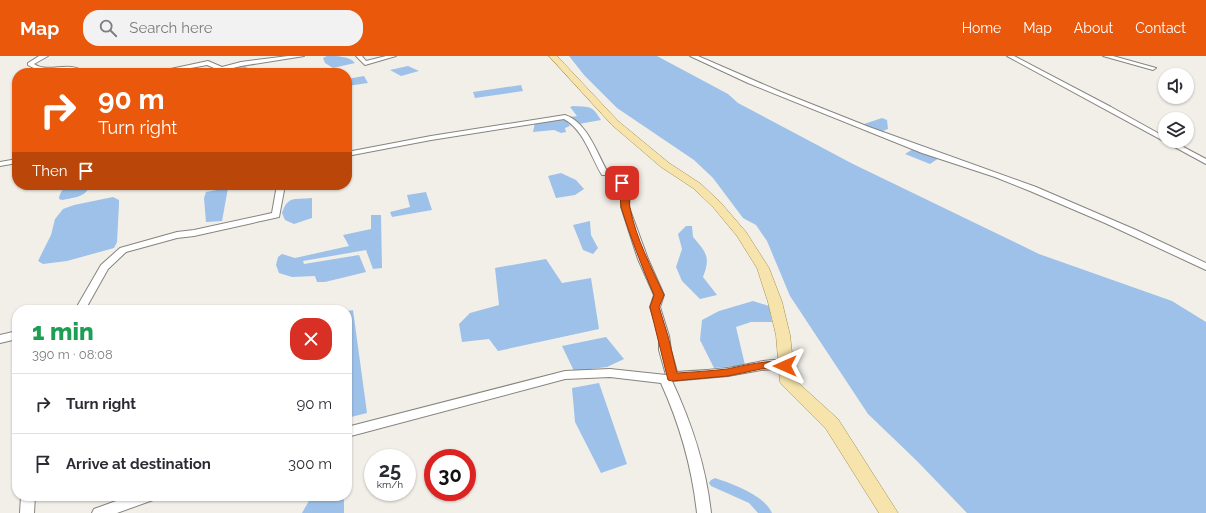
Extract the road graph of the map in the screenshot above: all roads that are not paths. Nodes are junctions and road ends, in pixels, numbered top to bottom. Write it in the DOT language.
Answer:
graph roads {
  1 [pos="45,56"];
  2 [pos="301,56"];
  3 [pos="359,56"];
  4 [pos="393,56"];
  5 [pos="553,56"];
  6 [pos="693,56"];
  7 [pos="1010,56"];
  8 [pos="1106,56"];
  9 [pos="38,68"];
  10 [pos="182,68"];
  11 [pos="218,68"];
  12 [pos="224,68"];
  13 [pos="1153,68"];
  14 [pos="1158,136"];
  15 [pos="1179,148"];
  16 [pos="352,153"];
  17 [pos="12,162"];
  18 [pos="1206,162"];
  19 [pos="0,164"];
  20 [pos="280,190"];
  21 [pos="1206,267"];
  22 [pos="83,305"];
  23 [pos="12,336"];
  24 [pos="0,339"];
  25 [pos="785,366"];
  26 [pos="668,378"];
  27 [pos="352,431"];
  28 [pos="28,501"];
  29 [pos="134,501"];
  30 [pos="27,513"];
  31 [pos="99,513"];
  32 [pos="704,513"];
  33 [pos="889,513"];
  1 -- 9 [label="street"];
  2 -- 12 [label="street"];
  3 -- 4 [label="street"];
  5 -- 25 [label="main road"];
  6 -- 21 [label="street"];
  7 -- 14 [label="street"];
  8 -- 13 [label="street"];
  10 -- 11 [label="street"];
  15 -- 18 [label="street"];
  16 -- 26 [label="street"];
  17 -- 19 [label="street"];
  20 -- 22 [label="street"];
  23 -- 24 [label="street"];
  25 -- 26 [label="street"];
  25 -- 33 [label="main road"];
  26 -- 27 [label="street"];
  26 -- 32 [label="street"];
  28 -- 30 [label="street"];
  29 -- 31 [label="street"];
}
